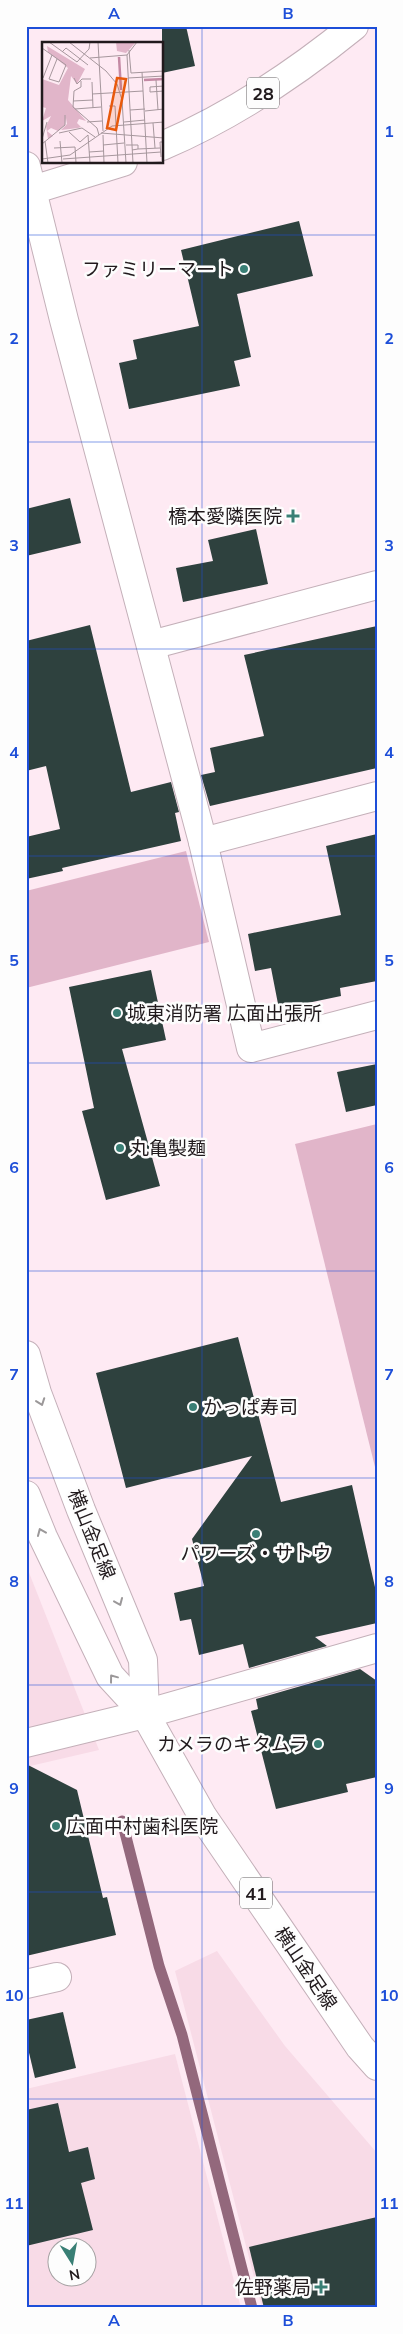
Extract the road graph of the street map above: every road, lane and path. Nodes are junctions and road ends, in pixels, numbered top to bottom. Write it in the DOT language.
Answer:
graph roads {
  1 [pos="354,26"];
  2 [pos="164,145"];
  3 [pos="114,164"];
  4 [pos="28,183"];
  5 [pos="377,585"];
  6 [pos="151,645"];
  7 [pos="377,796"];
  8 [pos="203,842"];
  9 [pos="377,1015"];
  10 [pos="26,1355"];
  11 [pos="26,1495"];
  12 [pos="377,1648"];
  13 [pos="145,1714"];
  14 [pos="26,1743"];
  15 [pos="57,1977"];
  16 [pos="26,1984"];
  17 [pos="377,2066"];
  1 -- 2 [label="street, 28"];
  3 -- 4 [label="street"];
  4 -- 6 [label="street"];
  5 -- 6 [label="street"];
  6 -- 8 [label="street"];
  7 -- 8 [label="street"];
  8 -- 9 [label="street"];
  10 -- 13 [label="street, 横山金足線 / 41, one-way"];
  13 -- 11 [label="street, 横山金足線 / 41, one-way"];
  12 -- 13 [label="street"];
  13 -- 14 [label="street"];
  13 -- 17 [label="street, 横山金足線 / 41"];
  15 -- 16 [label="street"];
}
